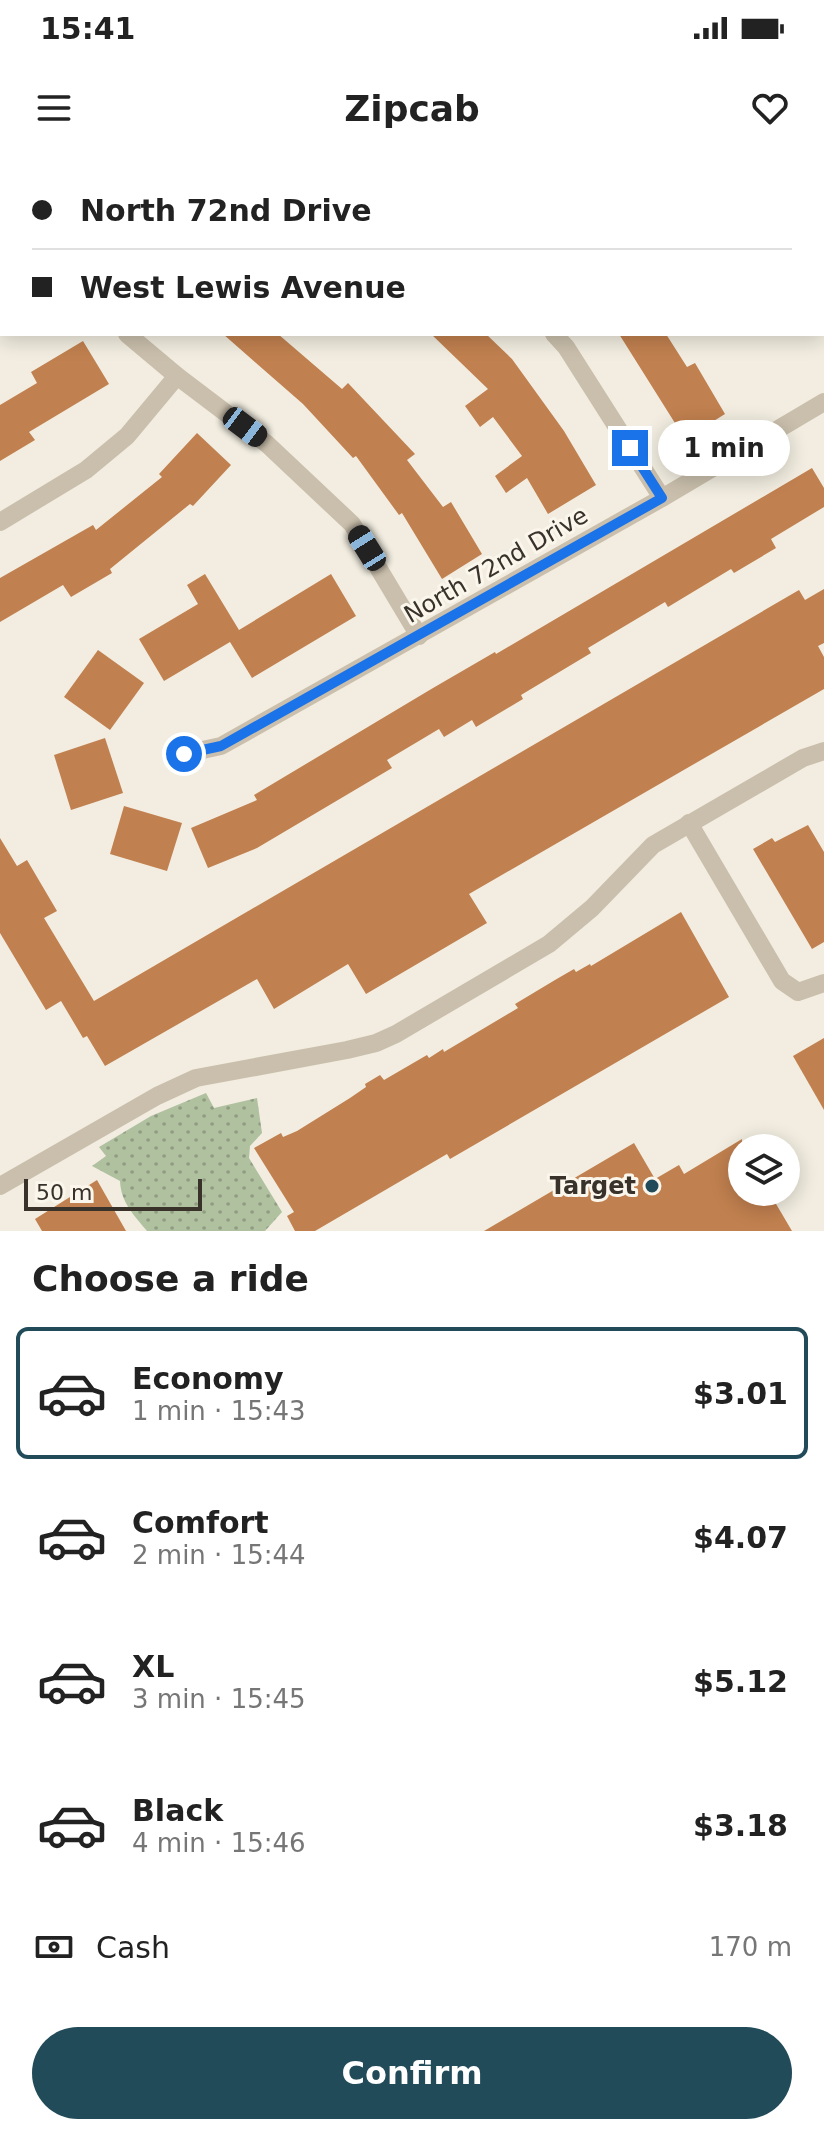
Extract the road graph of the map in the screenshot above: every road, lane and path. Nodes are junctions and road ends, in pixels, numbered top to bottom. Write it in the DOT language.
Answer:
graph roads {
  1 [pos="129,336"];
  2 [pos="556,336"];
  3 [pos="177,376"];
  4 [pos="824,402"];
  5 [pos="662,498"];
  6 [pos="0,522"];
  7 [pos="419,636"];
  8 [pos="824,751"];
  9 [pos="184,754"];
  10 [pos="689,823"];
  11 [pos="824,983"];
  12 [pos="0,1186"];
  1 -- 3 [label="street"];
  2 -- 5 [label="street"];
  3 -- 6 [label="street"];
  3 -- 7 [label="street"];
  4 -- 5 [label="street, North 72nd Drive"];
  5 -- 7 [label="street, North 72nd Drive"];
  7 -- 9 [label="street, North 72nd Drive"];
  8 -- 10 [label="street"];
  10 -- 11 [label="street"];
  10 -- 12 [label="street"];
}
